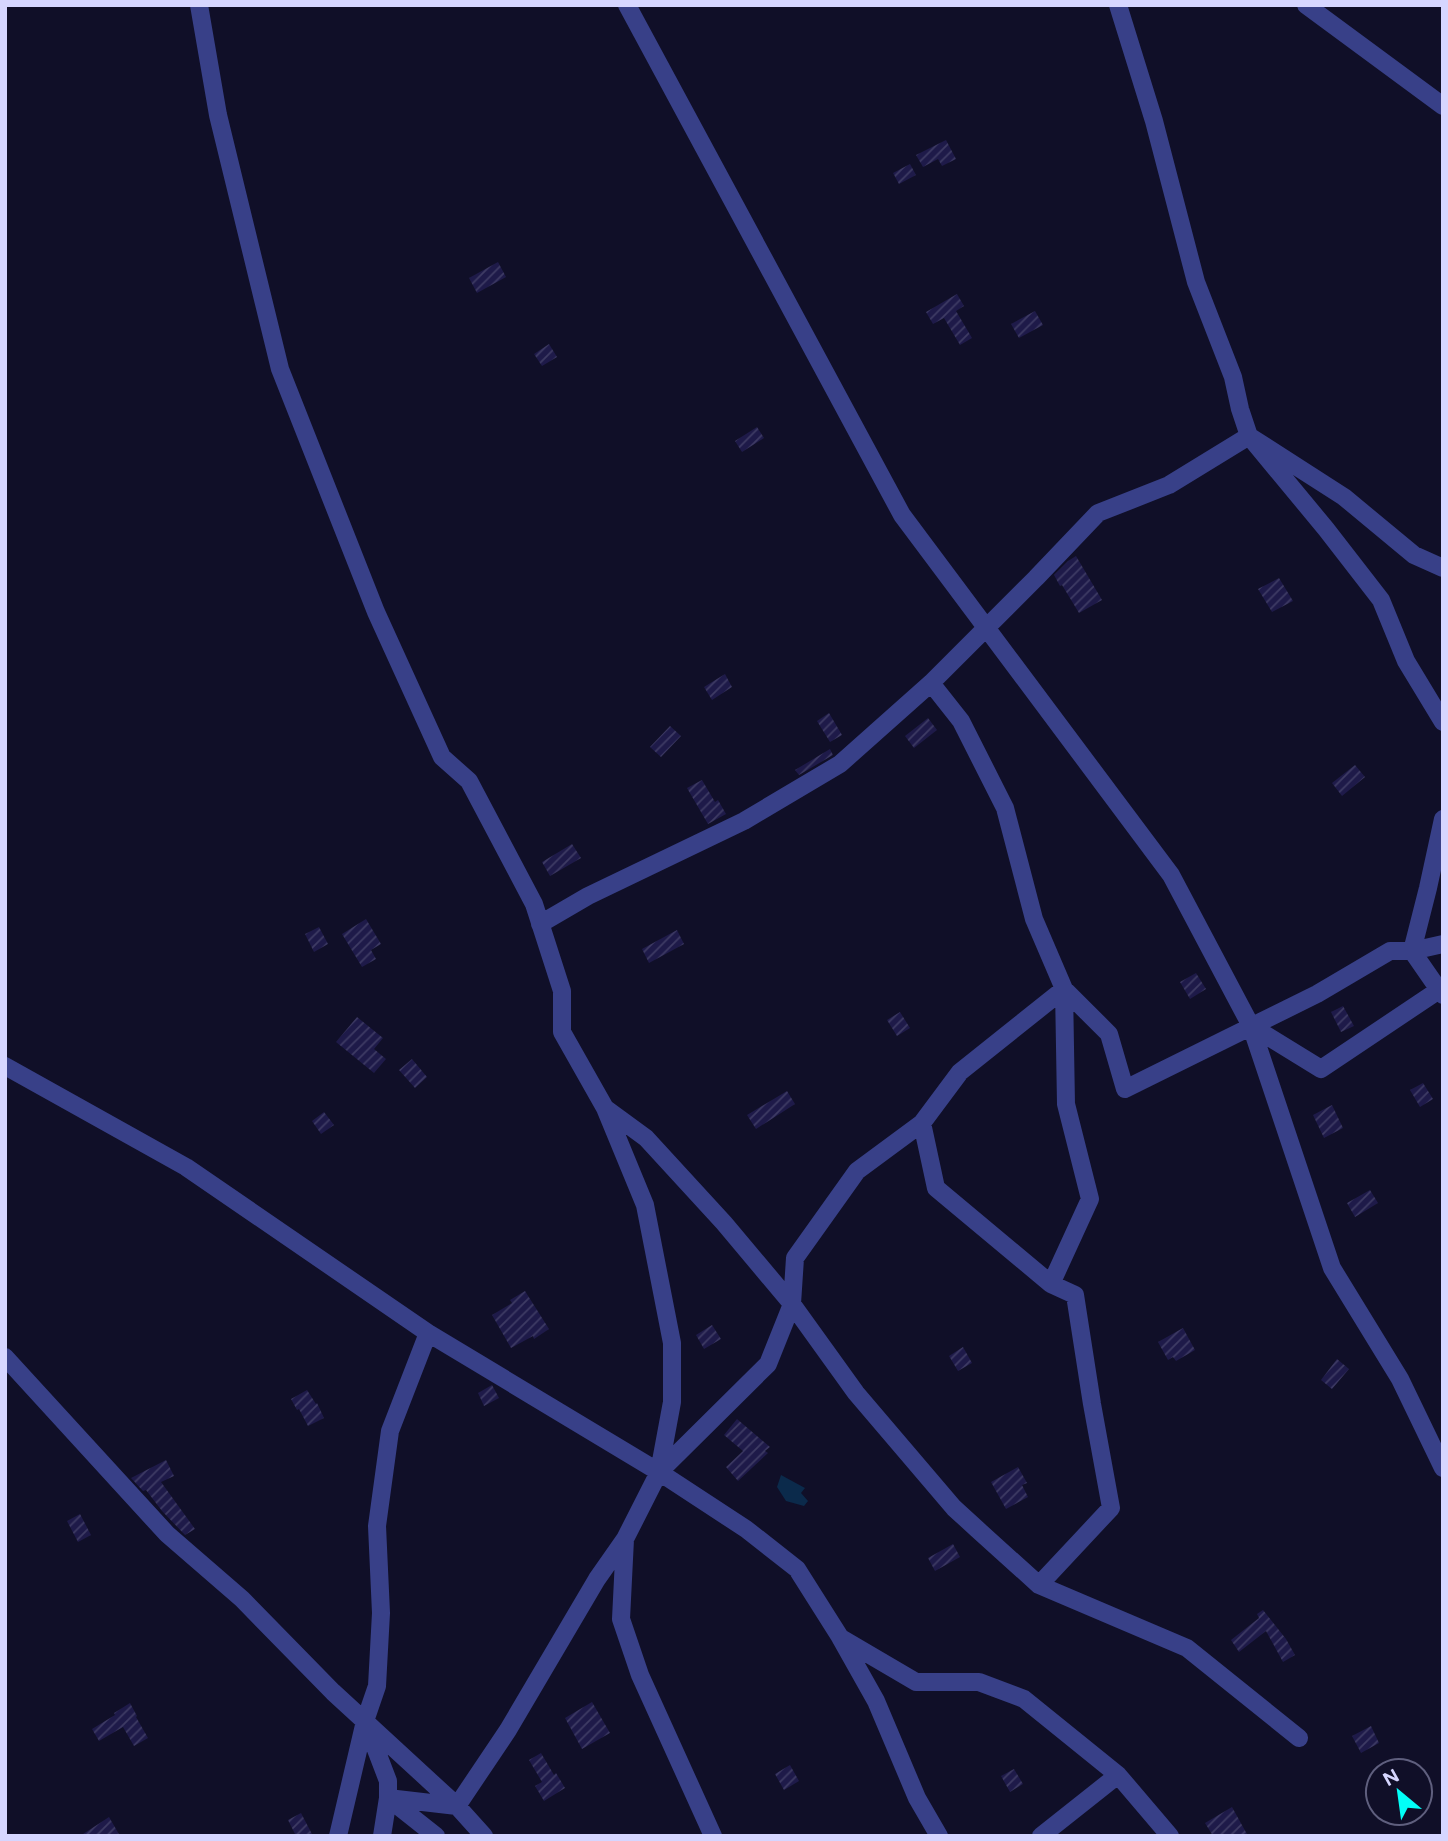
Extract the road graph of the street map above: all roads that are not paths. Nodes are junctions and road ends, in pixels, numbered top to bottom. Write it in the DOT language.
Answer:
graph roads {
  1 [pos="199,5"];
  2 [pos="627,5"];
  3 [pos="1118,5"];
  4 [pos="1306,5"];
  5 [pos="1443,106"];
  6 [pos="1249,436"];
  7 [pos="1443,568"];
  8 [pos="986,628"];
  9 [pos="931,683"];
  10 [pos="1443,722"];
  11 [pos="1443,820"];
  12 [pos="540,924"];
  13 [pos="1443,944"];
  14 [pos="1412,951"];
  15 [pos="1064,989"];
  16 [pos="1441,993"];
  17 [pos="1251,1026"];
  18 [pos="5,1066"];
  19 [pos="605,1108"];
  20 [pos="922,1123"];
  21 [pos="1051,1284"];
  22 [pos="792,1304"];
  23 [pos="428,1333"];
  24 [pos="5,1357"];
  25 [pos="1443,1468"];
  26 [pos="659,1472"];
  27 [pos="625,1539"];
  28 [pos="1039,1585"];
  29 [pos="840,1637"];
  30 [pos="365,1721"];
  31 [pos="1299,1738"];
  32 [pos="1118,1776"];
  33 [pos="388,1798"];
  34 [pos="457,1806"];
  35 [pos="338,1836"];
  36 [pos="382,1836"];
  37 [pos="436,1836"];
  38 [pos="484,1836"];
  39 [pos="713,1836"];
  40 [pos="939,1836"];
  41 [pos="1041,1836"];
  42 [pos="1170,1836"];
  1 -- 12 [label="street"];
  2 -- 8 [label="street"];
  3 -- 6 [label="street"];
  4 -- 5 [label="street"];
  6 -- 7 [label="street"];
  6 -- 8 [label="street"];
  6 -- 10 [label="street"];
  8 -- 9 [label="street"];
  8 -- 17 [label="street"];
  9 -- 12 [label="street"];
  9 -- 15 [label="street"];
  11 -- 14 [label="street"];
  12 -- 19 [label="street"];
  13 -- 14 [label="street"];
  14 -- 16 [label="street"];
  14 -- 17 [label="street"];
  15 -- 17 [label="street"];
  15 -- 20 [label="street"];
  15 -- 21 [label="street"];
  16 -- 17 [label="street"];
  17 -- 25 [label="street"];
  18 -- 23 [label="street"];
  19 -- 22 [label="street"];
  19 -- 26 [label="street"];
  20 -- 21 [label="street"];
  20 -- 22 [label="street"];
  21 -- 28 [label="street"];
  22 -- 26 [label="street"];
  22 -- 28 [label="street"];
  23 -- 26 [label="street"];
  23 -- 30 [label="street"];
  24 -- 30 [label="street"];
  26 -- 27 [label="street"];
  26 -- 29 [label="street"];
  27 -- 34 [label="street"];
  27 -- 39 [label="street"];
  28 -- 31 [label="street"];
  29 -- 32 [label="street"];
  29 -- 40 [label="street"];
  30 -- 33 [label="street"];
  30 -- 34 [label="street"];
  30 -- 35 [label="street"];
  32 -- 41 [label="street"];
  32 -- 42 [label="street"];
  33 -- 34 [label="street"];
  33 -- 36 [label="street"];
  33 -- 37 [label="street"];
  34 -- 38 [label="street"];
}
